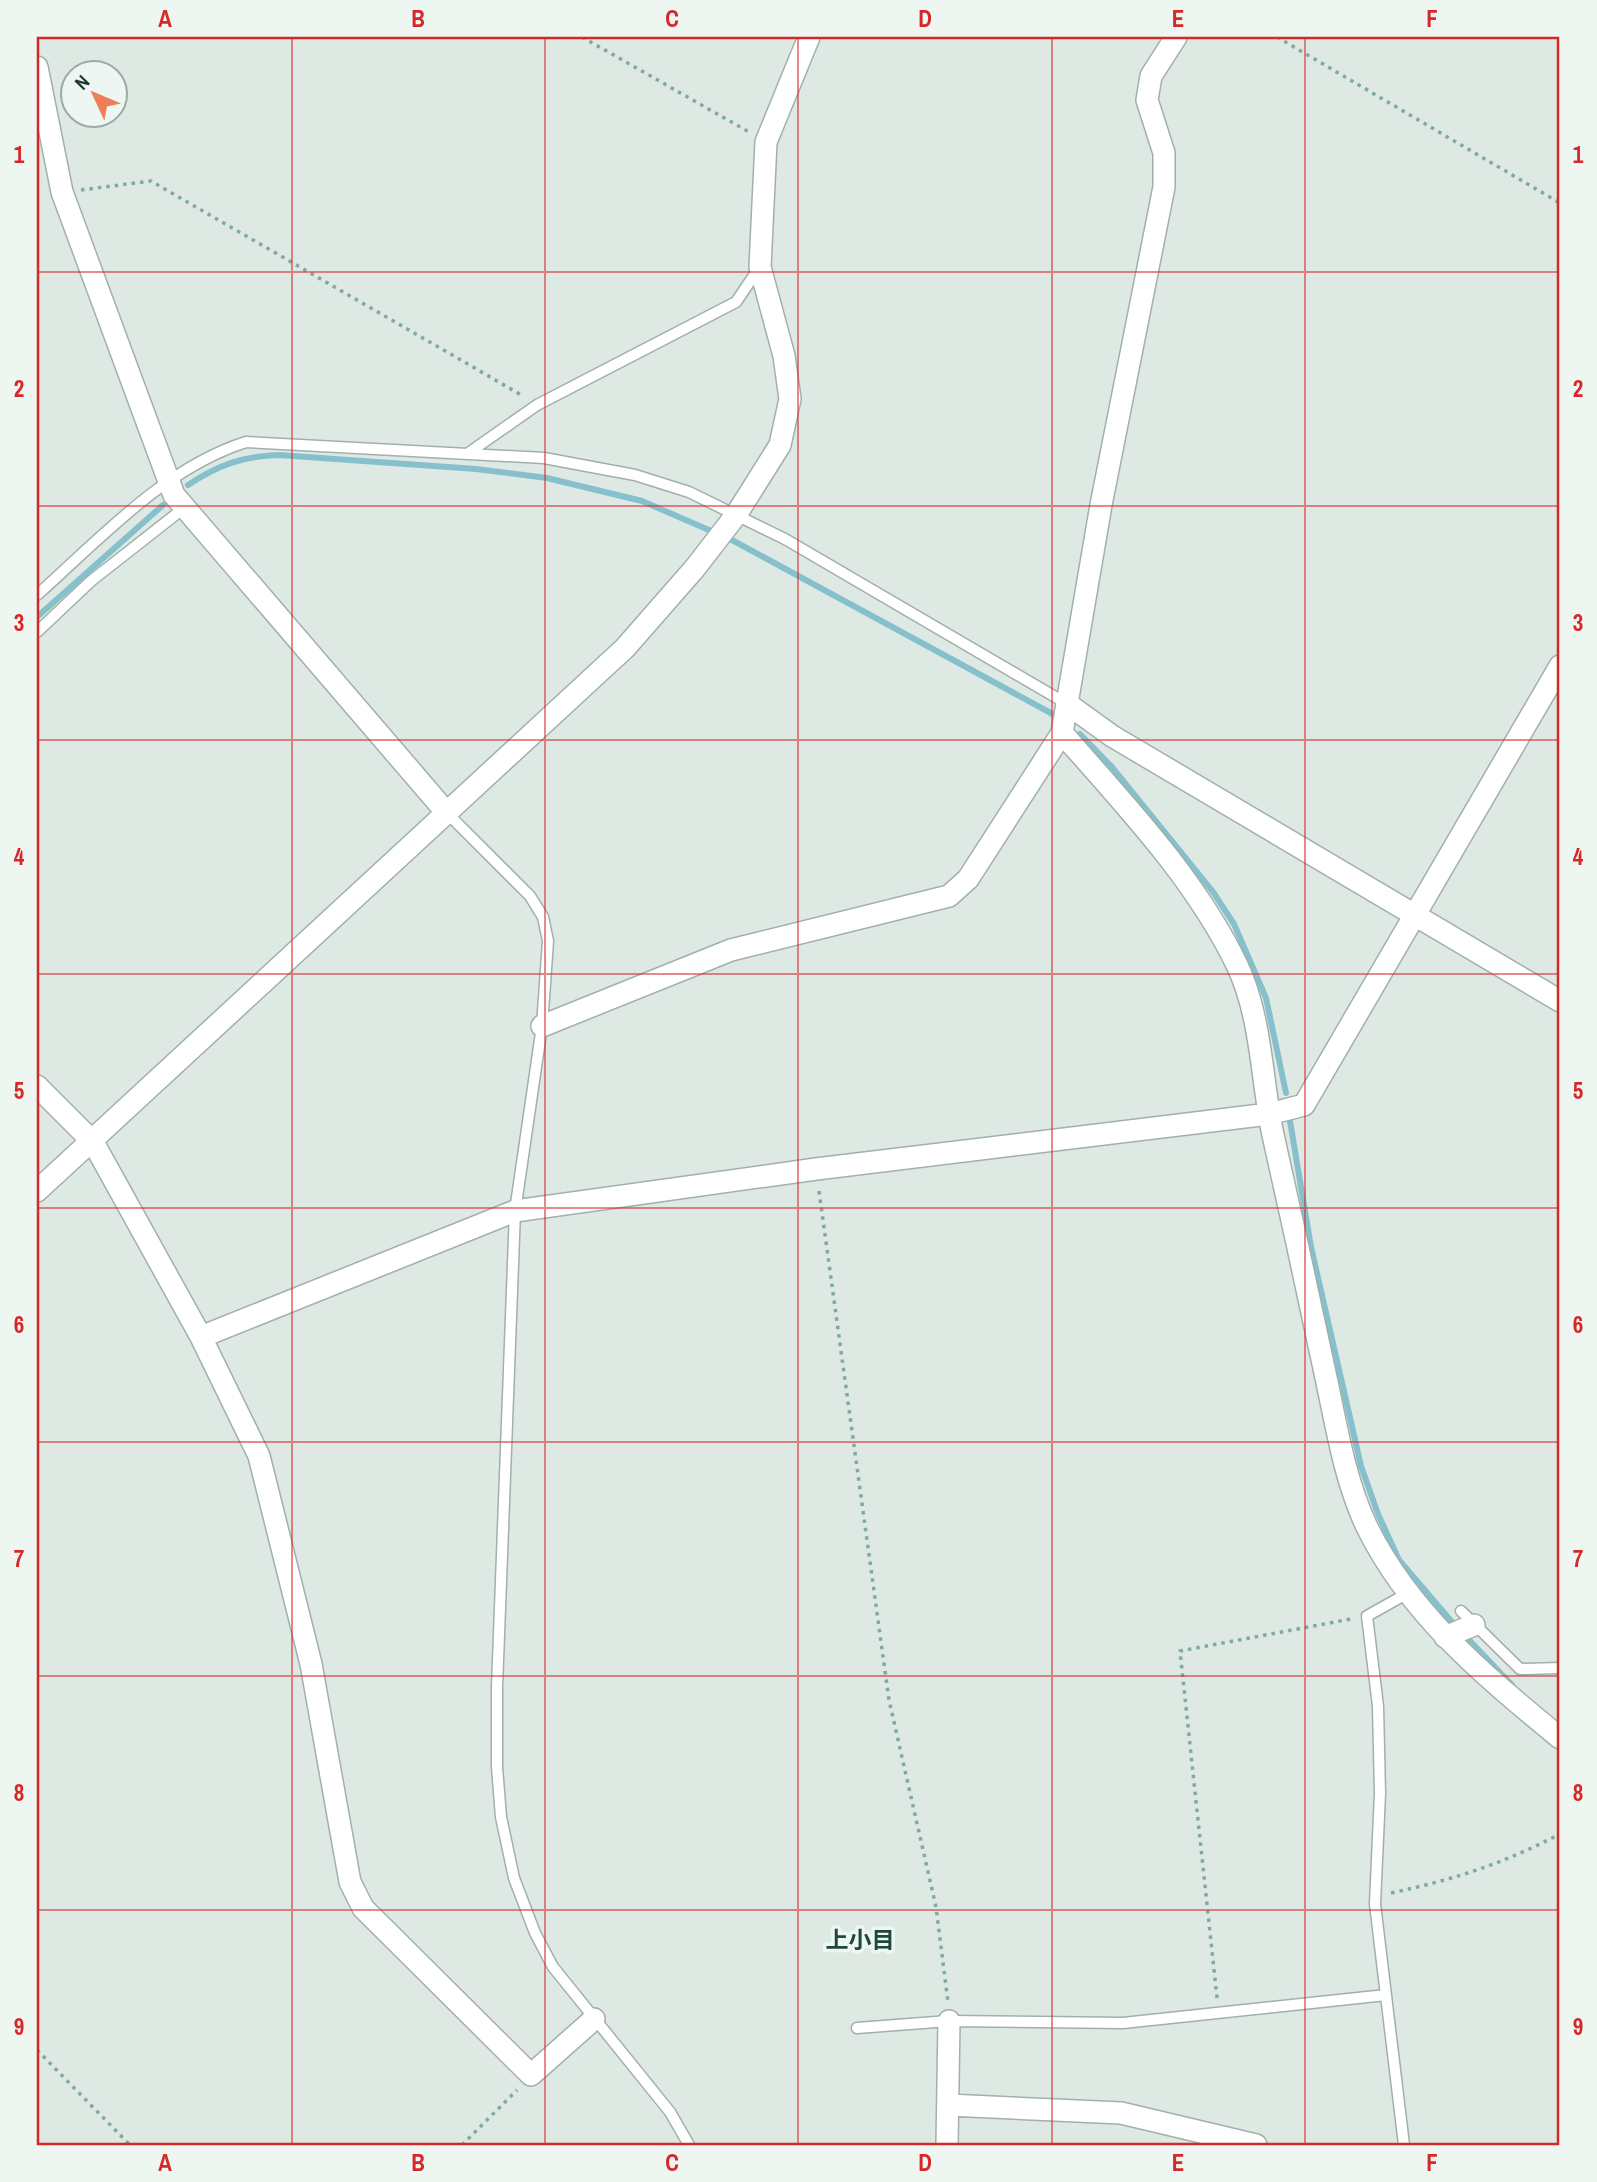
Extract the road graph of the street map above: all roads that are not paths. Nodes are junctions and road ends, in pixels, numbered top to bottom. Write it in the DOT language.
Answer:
graph roads {
  1 [pos="809,37"];
  2 [pos="1176,37"];
  3 [pos="37,68"];
  4 [pos="760,267"];
  5 [pos="467,454"];
  6 [pos="167,483"];
  7 [pos="184,508"];
  8 [pos="736,515"];
  9 [pos="37,595"];
  10 [pos="37,632"];
  11 [pos="1560,666"];
  12 [pos="1069,705"];
  13 [pos="1062,733"];
  14 [pos="446,812"];
  15 [pos="1415,918"];
  16 [pos="1560,1001"];
  17 [pos="542,1027"];
  18 [pos="37,1086"];
  19 [pos="1269,1114"];
  20 [pos="93,1142"];
  21 [pos="37,1191"];
  22 [pos="515,1211"];
  23 [pos="201,1337"];
  24 [pos="1408,1593"];
  25 [pos="1468,1618"];
  26 [pos="1445,1637"];
  27 [pos="1560,1668"];
  28 [pos="1560,1738"];
  29 [pos="1386,1995"];
  30 [pos="594,2019"];
  31 [pos="949,2021"];
  32 [pos="857,2028"];
  33 [pos="948,2105"];
  34 [pos="689,2145"];
  35 [pos="947,2145"];
  36 [pos="1256,2145"];
  37 [pos="1404,2145"];
  1 -- 4 [label="street"];
  2 -- 12 [label="street"];
  3 -- 6 [label="street"];
  4 -- 5 [label="lane"];
  4 -- 8 [label="street"];
  5 -- 6 [label="lane"];
  5 -- 8 [label="lane"];
  6 -- 7 [label="street"];
  6 -- 9 [label="lane"];
  7 -- 10 [label="lane"];
  7 -- 14 [label="street"];
  8 -- 12 [label="lane"];
  8 -- 14 [label="street"];
  11 -- 15 [label="street"];
  12 -- 13 [label="street"];
  12 -- 15 [label="street"];
  13 -- 17 [label="street"];
  13 -- 19 [label="street"];
  14 -- 17 [label="lane"];
  14 -- 20 [label="street"];
  15 -- 16 [label="street"];
  15 -- 19 [label="street"];
  17 -- 22 [label="lane"];
  18 -- 20 [label="street"];
  19 -- 22 [label="street"];
  19 -- 24 [label="street"];
  20 -- 21 [label="street"];
  20 -- 23 [label="street"];
  22 -- 23 [label="street"];
  22 -- 30 [label="lane"];
  23 -- 30 [label="street"];
  24 -- 26 [label="street"];
  24 -- 29 [label="lane"];
  25 -- 26 [label="street"];
  25 -- 27 [label="lane"];
  26 -- 28 [label="street"];
  29 -- 31 [label="lane"];
  29 -- 37 [label="lane"];
  30 -- 34 [label="lane"];
  31 -- 32 [label="lane"];
  31 -- 33 [label="street"];
  33 -- 35 [label="street"];
  33 -- 36 [label="street"];
}
